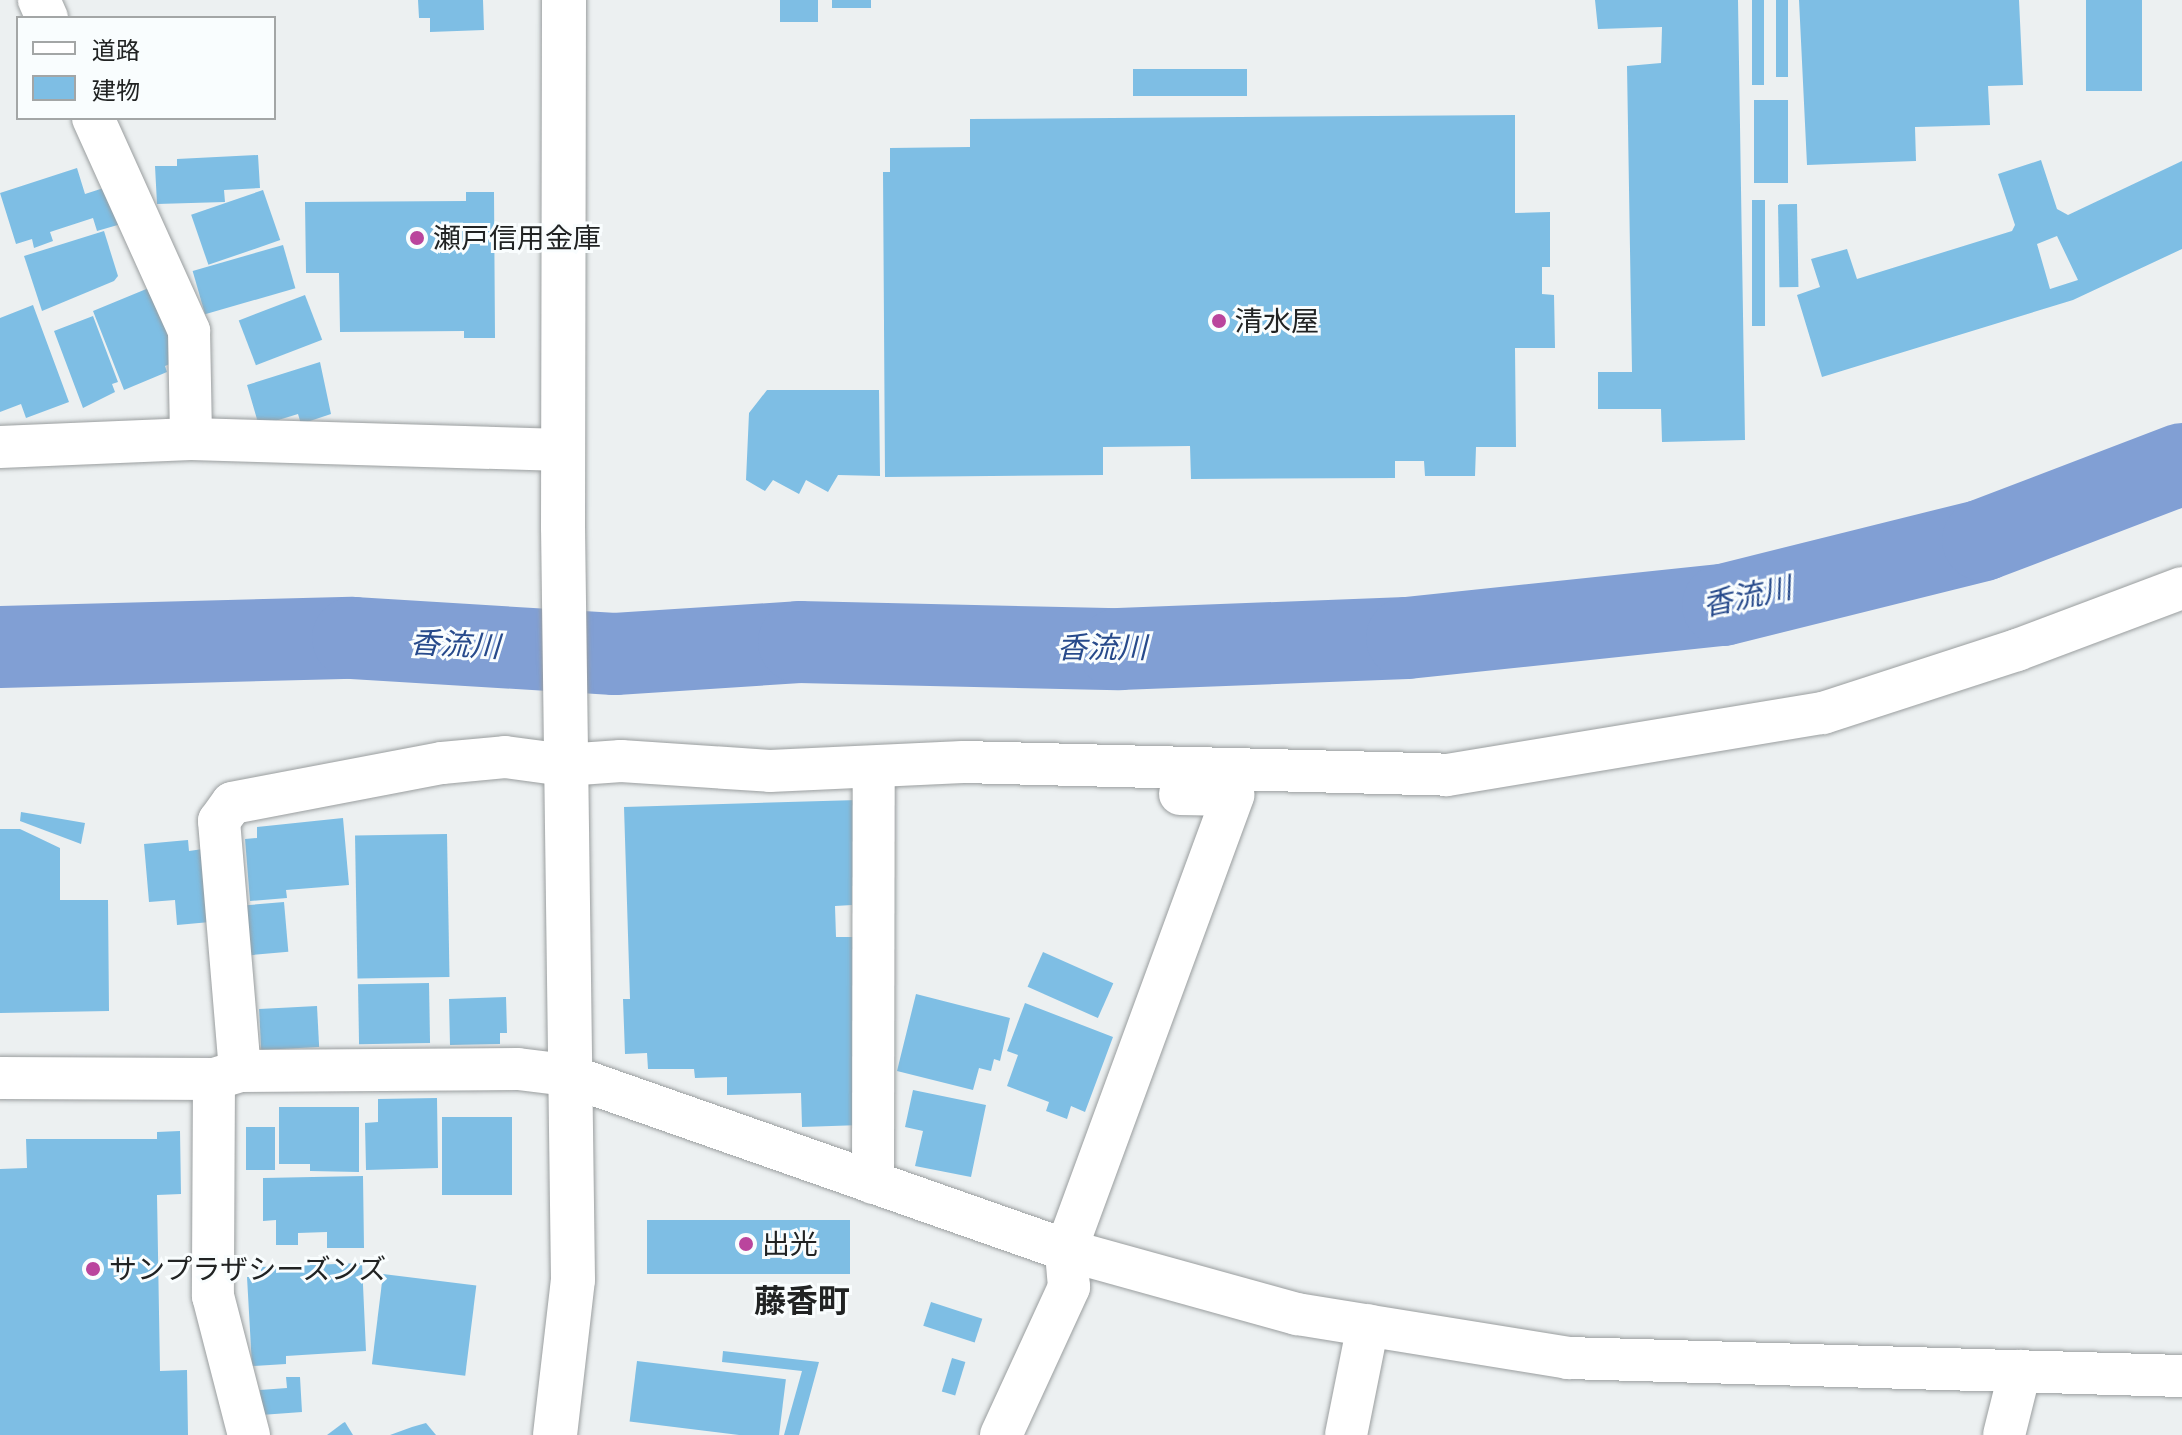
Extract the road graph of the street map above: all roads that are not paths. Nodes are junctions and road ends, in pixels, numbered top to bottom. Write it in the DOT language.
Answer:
graph roads {
  1 [pos="564,0"];
  2 [pos="94,120"];
  3 [pos="191,439"];
  4 [pos="0,447"];
  5 [pos="563,450"];
  6 [pos="2182,588"];
  7 [pos="565,752"];
  8 [pos="963,762"];
  9 [pos="874,768"];
  10 [pos="227,1075"];
  11 [pos="567,1075"];
  12 [pos="0,1078"];
  13 [pos="873,1183"];
  14 [pos="1066,1250"];
  15 [pos="1368,1325"];
  16 [pos="2020,1371"];
  17 [pos="2182,1376"];
  18 [pos="249,1435"];
  19 [pos="555,1435"];
  20 [pos="1001,1435"];
  21 [pos="1346,1435"];
  22 [pos="2004,1435"];
  1 -- 5 [label="street"];
  2 -- 3 [label="street"];
  3 -- 4 [label="street"];
  3 -- 5 [label="street"];
  5 -- 7 [label="street"];
  6 -- 8 [label="street"];
  7 -- 9 [label="street"];
  7 -- 10 [label="street"];
  7 -- 11 [label="street"];
  8 -- 9 [label="street"];
  8 -- 14 [label="street"];
  9 -- 13 [label="street"];
  10 -- 11 [label="street"];
  10 -- 12 [label="street"];
  10 -- 18 [label="street"];
  11 -- 13 [label="street"];
  11 -- 19 [label="street"];
  13 -- 14 [label="street"];
  14 -- 15 [label="street"];
  14 -- 20 [label="street"];
  15 -- 16 [label="street"];
  15 -- 21 [label="street"];
  16 -- 17 [label="street"];
  16 -- 22 [label="street"];
}
